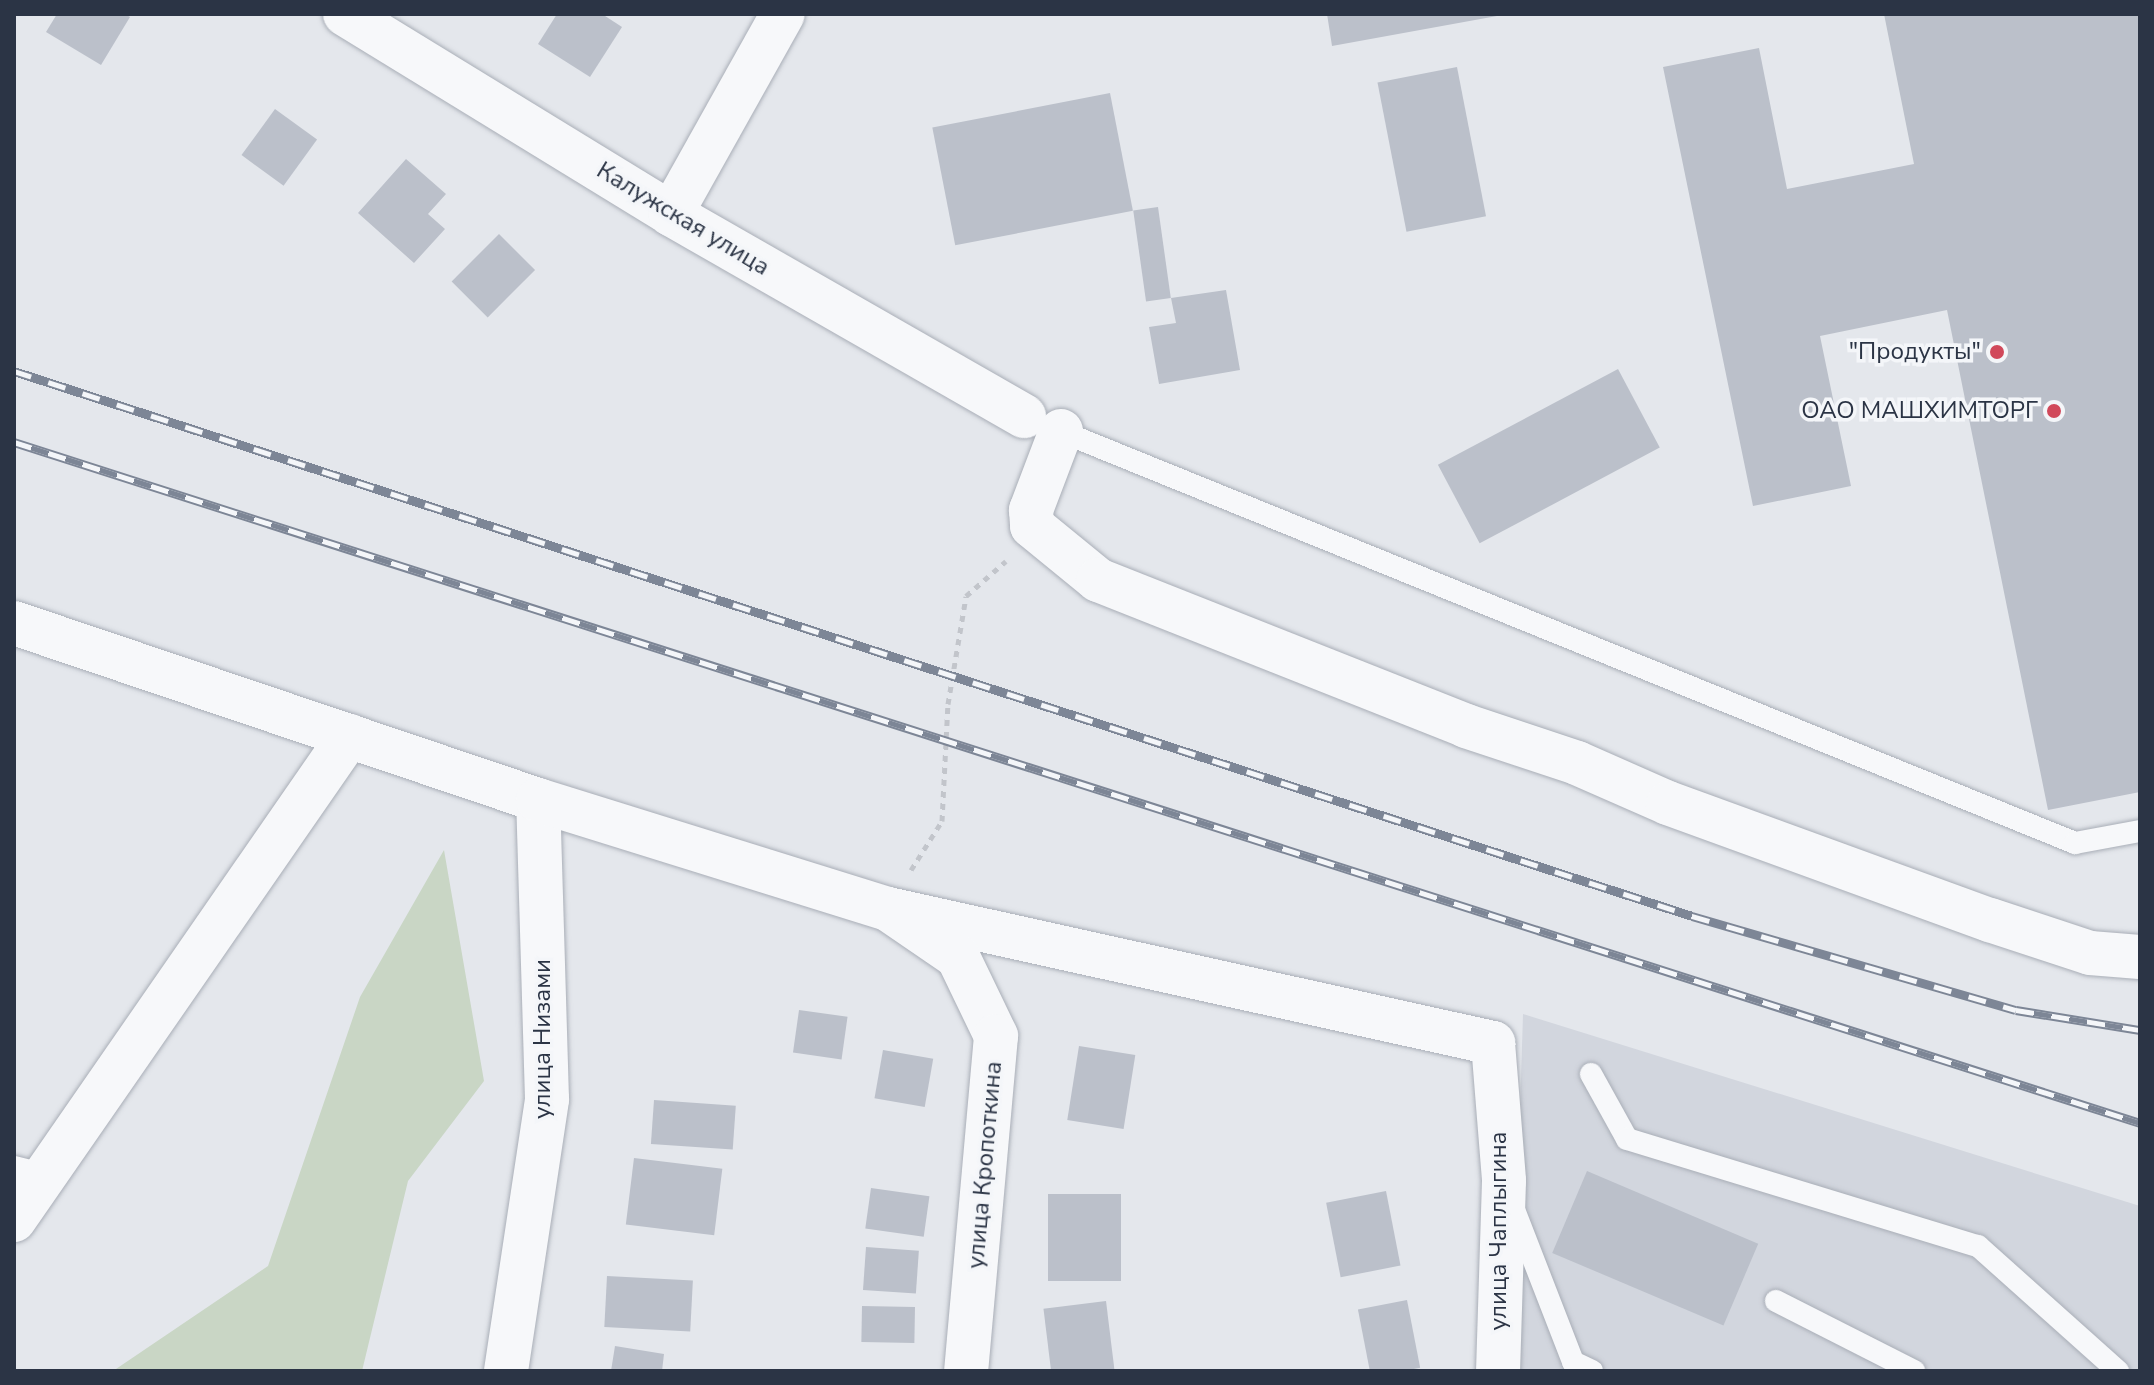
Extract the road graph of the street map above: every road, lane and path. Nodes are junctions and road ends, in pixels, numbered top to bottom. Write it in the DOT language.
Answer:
graph roads {
  1 [pos="345,14"];
  2 [pos="783,14"];
  3 [pos="671,214"];
  4 [pos="1042,424"];
  5 [pos="1037,533"];
  6 [pos="14,623"];
  7 [pos="349,736"];
  8 [pos="538,800"];
  9 [pos="2140,831"];
  10 [pos="888,909"];
  11 [pos="2140,957"];
  12 [pos="1591,1074"];
  13 [pos="30,1171"];
  14 [pos="1504,1181"];
  15 [pos="14,1220"];
  16 [pos="1776,1301"];
  17 [pos="506,1371"];
  18 [pos="966,1371"];
  19 [pos="1498,1371"];
  20 [pos="1592,1371"];
  21 [pos="1914,1371"];
  22 [pos="2118,1371"];
  1 -- 3 [label="street, Калужская улица"];
  2 -- 3 [label="street"];
  3 -- 4 [label="street, Калужская улица"];
  4 -- 5 [label="street"];
  4 -- 9 [label="lane"];
  5 -- 10 [label="path"];
  5 -- 11 [label="street"];
  6 -- 7 [label="street"];
  7 -- 8 [label="street"];
  7 -- 13 [label="street"];
  8 -- 10 [label="street"];
  8 -- 17 [label="street, улица Низами"];
  10 -- 14 [label="street, улица Чаплыгина"];
  10 -- 18 [label="street, улица Кропоткина"];
  12 -- 22 [label="lane"];
  13 -- 15 [label="street"];
  14 -- 19 [label="street, улица Чаплыгина"];
  14 -- 20 [label="lane"];
  16 -- 21 [label="lane"];
}
